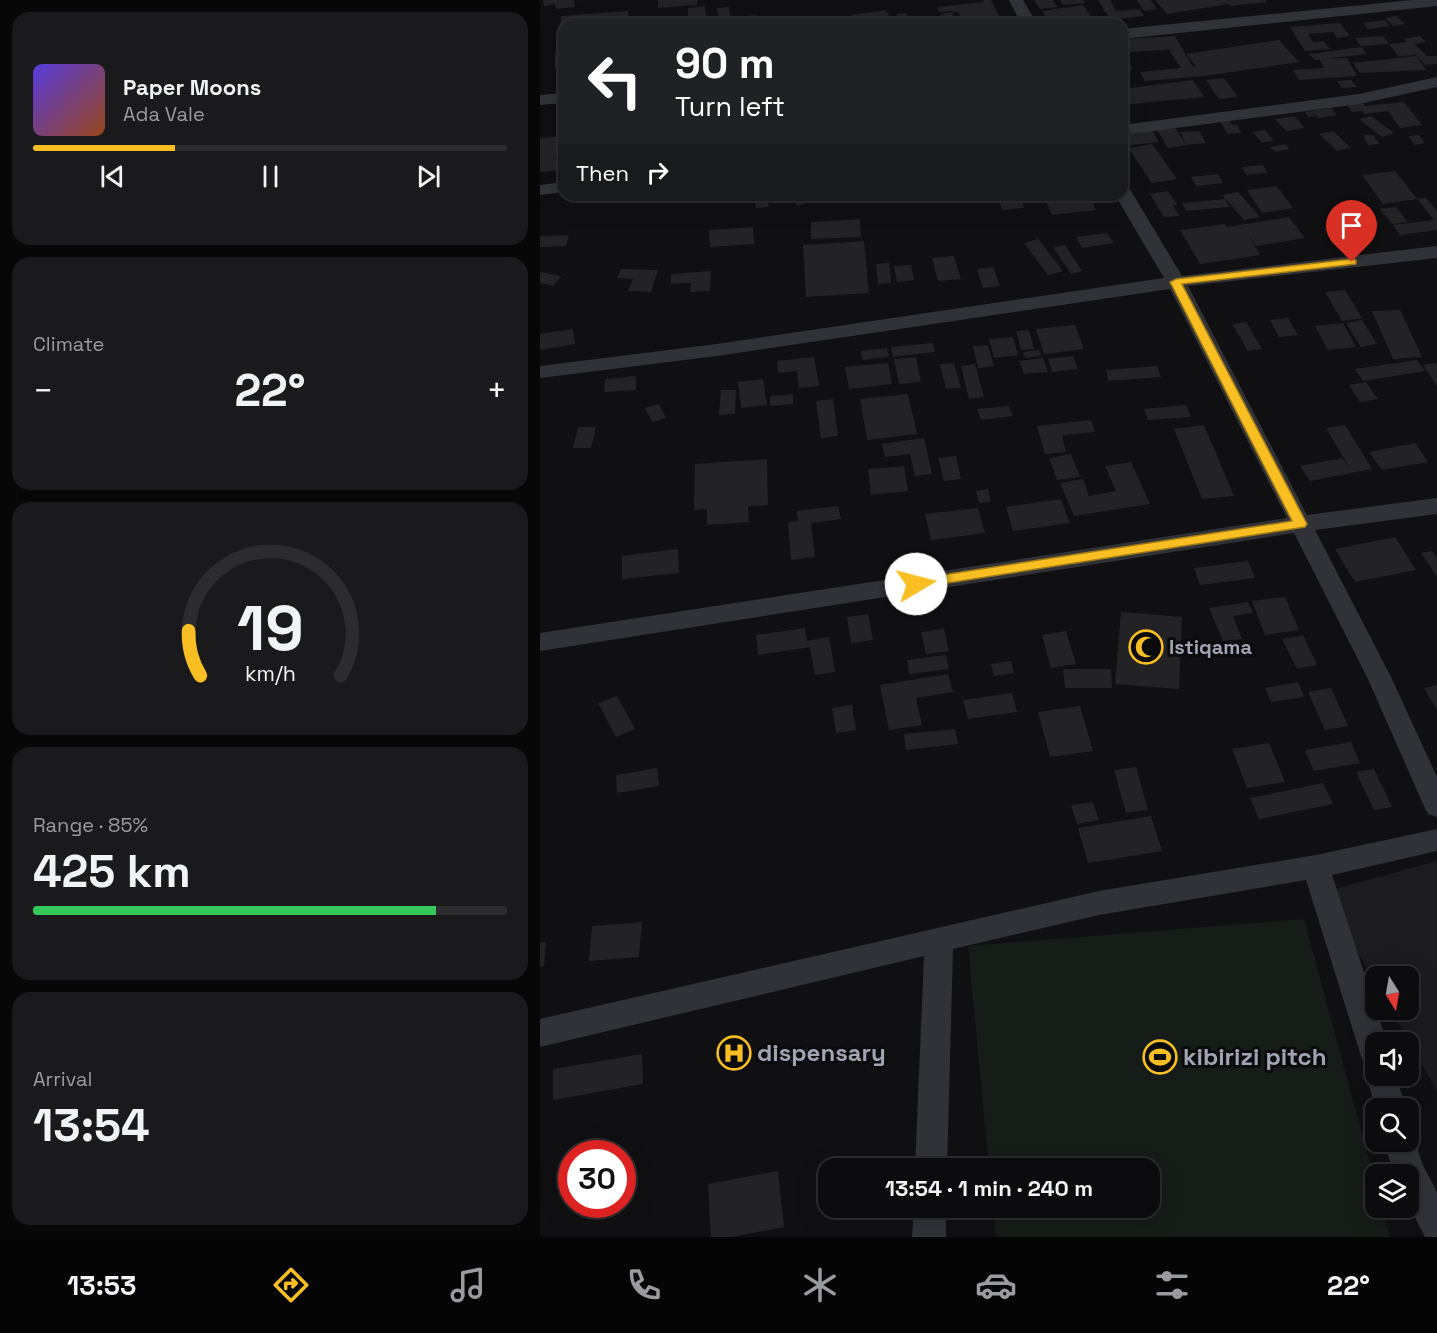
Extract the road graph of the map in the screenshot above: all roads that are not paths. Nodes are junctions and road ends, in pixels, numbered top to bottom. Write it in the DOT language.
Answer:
graph roads {
  1 [pos="1016,0"];
  2 [pos="1437,2"];
  3 [pos="1026,18"];
  4 [pos="1128,33"];
  5 [pos="1437,82"];
  6 [pos="558,98"];
  7 [pos="540,100"];
  8 [pos="1128,129"];
  9 [pos="558,188"];
  10 [pos="540,190"];
  11 [pos="1128,201"];
  12 [pos="1437,252"];
  13 [pos="1176,282"];
  14 [pos="540,372"];
  15 [pos="1437,506"];
  16 [pos="1300,524"];
  17 [pos="540,642"];
  18 [pos="1437,806"];
  19 [pos="1437,840"];
  20 [pos="1316,867"];
  21 [pos="939,939"];
  22 [pos="1368,1032"];
  23 [pos="540,1033"];
  24 [pos="1403,1152"];
  25 [pos="932,1158"];
  26 [pos="930,1218"];
  27 [pos="1437,1225"];
  28 [pos="929,1237"];
  1 -- 3 [label="street"];
  2 -- 4 [label="street"];
  5 -- 8 [label="street"];
  6 -- 7 [label="street"];
  9 -- 10 [label="street"];
  11 -- 13 [label="street"];
  12 -- 13 [label="street"];
  13 -- 14 [label="street"];
  13 -- 16 [label="street"];
  15 -- 16 [label="street"];
  16 -- 17 [label="street"];
  16 -- 18 [label="street"];
  19 -- 20 [label="street"];
  20 -- 21 [label="street"];
  20 -- 22 [label="street"];
  21 -- 23 [label="street"];
  21 -- 25 [label="street"];
  24 -- 27 [label="street"];
  26 -- 28 [label="street"];
}
